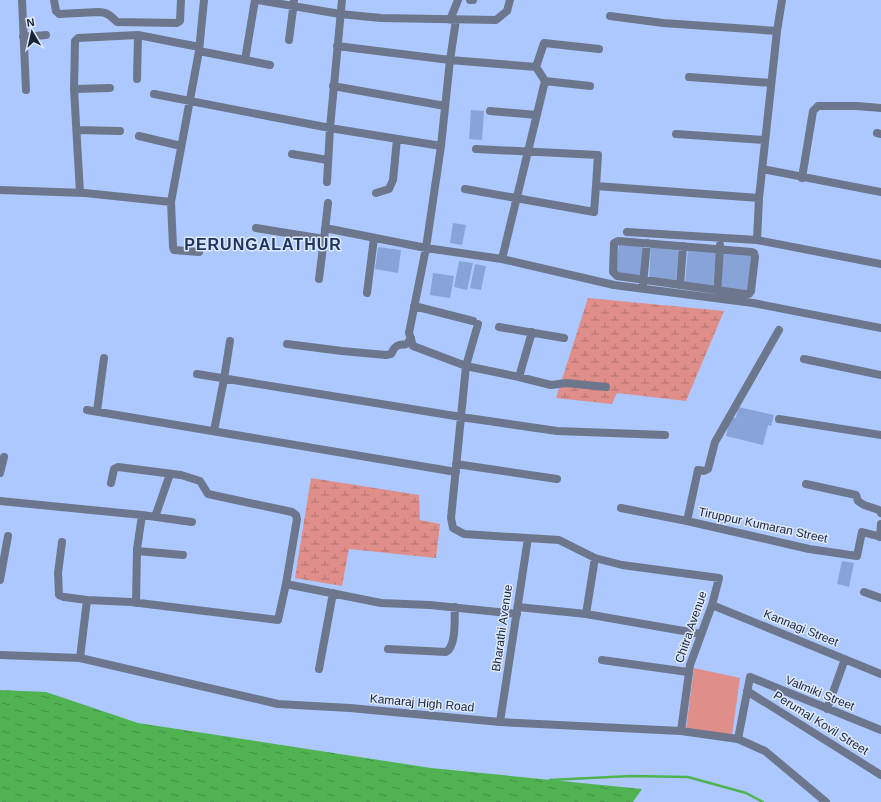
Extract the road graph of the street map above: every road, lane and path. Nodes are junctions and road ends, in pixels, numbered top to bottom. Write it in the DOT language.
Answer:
graph roads {
  1 [pos="22,0"];
  2 [pos="54,0"];
  3 [pos="181,0"];
  4 [pos="204,0"];
  5 [pos="256,0"];
  6 [pos="342,0"];
  7 [pos="458,0"];
  8 [pos="510,0"];
  9 [pos="782,0"];
  10 [pos="294,3"];
  11 [pos="340,14"];
  12 [pos="610,16"];
  13 [pos="453,20"];
  14 [pos="777,31"];
  15 [pos="46,35"];
  16 [pos="138,35"];
  17 [pos="23,37"];
  18 [pos="289,40"];
  19 [pos="337,46"];
  20 [pos="199,49"];
  21 [pos="599,49"];
  22 [pos="245,60"];
  23 [pos="450,60"];
  24 [pos="270,65"];
  25 [pos="536,67"];
  26 [pos="689,77"];
  27 [pos="137,79"];
  28 [pos="545,81"];
  29 [pos="771,83"];
  30 [pos="333,86"];
  31 [pos="590,86"];
  32 [pos="110,88"];
  33 [pos="26,90"];
  34 [pos="74,90"];
  35 [pos="154,94"];
  36 [pos="190,100"];
  37 [pos="445,106"];
  38 [pos="881,108"];
  39 [pos="490,111"];
  40 [pos="536,115"];
  41 [pos="330,128"];
  42 [pos="77,130"];
  43 [pos="120,131"];
  44 [pos="676,134"];
  45 [pos="139,136"];
  46 [pos="397,139"];
  47 [pos="765,140"];
  48 [pos="181,146"];
  49 [pos="441,146"];
  50 [pos="476,149"];
  51 [pos="527,151"];
  52 [pos="292,154"];
  53 [pos="328,160"];
  54 [pos="762,169"];
  55 [pos="802,178"];
  56 [pos="327,182"];
  57 [pos="596,186"];
  58 [pos="465,189"];
  59 [pos="0,190"];
  60 [pos="881,192"];
  61 [pos="80,193"];
  62 [pos="376,193"];
  63 [pos="516,198"];
  64 [pos="758,198"];
  65 [pos="171,202"];
  66 [pos="328,203"];
  67 [pos="256,228"];
  68 [pos="325,228"];
  69 [pos="627,232"];
  70 [pos="374,238"];
  71 [pos="720,238"];
  72 [pos="324,239"];
  73 [pos="757,240"];
  74 [pos="647,243"];
  75 [pos="683,246"];
  76 [pos="426,248"];
  77 [pos="720,249"];
  78 [pos="199,252"];
  79 [pos="502,259"];
  80 [pos="881,264"];
  81 [pos="319,279"];
  82 [pos="644,280"];
  83 [pos="680,285"];
  84 [pos="642,288"];
  85 [pos="367,293"];
  86 [pos="717,294"];
  87 [pos="414,306"];
  88 [pos="499,327"];
  89 [pos="881,328"];
  90 [pos="779,330"];
  91 [pos="532,332"];
  92 [pos="410,338"];
  93 [pos="564,338"];
  94 [pos="230,340"];
  95 [pos="287,344"];
  96 [pos="104,358"];
  97 [pos="804,359"];
  98 [pos="466,366"];
  99 [pos="197,374"];
  100 [pos="881,375"];
  101 [pos="519,376"];
  102 [pos="224,379"];
  103 [pos="606,387"];
  104 [pos="87,410"];
  105 [pos="97,411"];
  106 [pos="461,417"];
  107 [pos="779,419"];
  108 [pos="214,430"];
  109 [pos="881,435"];
  110 [pos="665,436"];
  111 [pos="4,457"];
  112 [pos="456,468"];
  113 [pos="0,473"];
  114 [pos="170,474"];
  115 [pos="557,479"];
  116 [pos="111,483"];
  117 [pos="806,484"];
  118 [pos="0,501"];
  119 [pos="621,508"];
  120 [pos="881,513"];
  121 [pos="142,515"];
  122 [pos="155,517"];
  123 [pos="687,521"];
  124 [pos="192,522"];
  125 [pos="881,524"];
  126 [pos="8,536"];
  127 [pos="881,537"];
  128 [pos="528,538"];
  129 [pos="62,542"];
  130 [pos="137,551"];
  131 [pos="183,555"];
  132 [pos="595,558"];
  133 [pos="0,580"];
  134 [pos="286,584"];
  135 [pos="864,592"];
  136 [pos="333,593"];
  137 [pos="881,598"];
  138 [pos="87,600"];
  139 [pos="136,603"];
  140 [pos="712,605"];
  141 [pos="455,607"];
  142 [pos="517,611"];
  143 [pos="586,614"];
  144 [pos="701,634"];
  145 [pos="388,649"];
  146 [pos="0,655"];
  147 [pos="80,658"];
  148 [pos="845,659"];
  149 [pos="602,660"];
  150 [pos="319,669"];
  151 [pos="688,672"];
  152 [pos="881,674"];
  153 [pos="747,691"];
  154 [pos="827,709"];
  155 [pos="500,722"];
  156 [pos="681,730"];
  157 [pos="881,730"];
  158 [pos="738,739"];
  159 [pos="881,775"];
  160 [pos="826,802"];
  1 -- 17 [label="street"];
  2 -- 3 [label="street"];
  4 -- 20 [label="street"];
  5 -- 10 [label="street"];
  5 -- 22 [label="street"];
  6 -- 11 [label="street"];
  7 -- 13 [label="street"];
  8 -- 13 [label="street"];
  9 -- 14 [label="street"];
  10 -- 11 [label="street"];
  10 -- 18 [label="street"];
  11 -- 13 [label="street"];
  11 -- 19 [label="street"];
  12 -- 14 [label="street"];
  13 -- 23 [label="street"];
  14 -- 29 [label="street"];
  15 -- 17 [label="street"];
  16 -- 20 [label="street"];
  16 -- 27 [label="street"];
  16 -- 34 [label="street"];
  17 -- 33 [label="street"];
  19 -- 23 [label="street"];
  19 -- 30 [label="street"];
  20 -- 22 [label="street"];
  20 -- 36 [label="street"];
  21 -- 25 [label="street"];
  22 -- 24 [label="street"];
  23 -- 25 [label="street"];
  23 -- 37 [label="street"];
  25 -- 28 [label="street"];
  26 -- 29 [label="street"];
  28 -- 31 [label="street"];
  28 -- 40 [label="street"];
  29 -- 47 [label="street"];
  30 -- 37 [label="street"];
  30 -- 41 [label="street"];
  32 -- 34 [label="street"];
  34 -- 42 [label="street"];
  35 -- 36 [label="street"];
  36 -- 41 [label="street"];
  36 -- 48 [label="street"];
  37 -- 49 [label="street"];
  38 -- 55 [label="street"];
  39 -- 40 [label="street"];
  40 -- 51 [label="street"];
  41 -- 46 [label="street"];
  41 -- 53 [label="street"];
  42 -- 43 [label="street"];
  42 -- 61 [label="street"];
  44 -- 47 [label="street"];
  45 -- 48 [label="street"];
  46 -- 49 [label="street"];
  46 -- 62 [label="street"];
  47 -- 54 [label="street"];
  48 -- 65 [label="street"];
  49 -- 76 [label="street"];
  50 -- 51 [label="street"];
  51 -- 57 [label="street"];
  51 -- 63 [label="street"];
  52 -- 53 [label="street"];
  53 -- 56 [label="street"];
  54 -- 55 [label="street"];
  54 -- 64 [label="street"];
  55 -- 60 [label="street"];
  57 -- 63 [label="street"];
  57 -- 64 [label="street"];
  58 -- 63 [label="street"];
  59 -- 61 [label="street"];
  61 -- 65 [label="street"];
  63 -- 79 [label="street"];
  64 -- 73 [label="street"];
  65 -- 78 [label="street"];
  66 -- 68 [label="street"];
  67 -- 72 [label="street"];
  68 -- 70 [label="street"];
  68 -- 72 [label="street"];
  69 -- 71 [label="street"];
  70 -- 76 [label="street"];
  70 -- 85 [label="street"];
  71 -- 73 [label="street"];
  71 -- 77 [label="street"];
  72 -- 81 [label="street"];
  73 -- 80 [label="street"];
  74 -- 75 [label="street"];
  74 -- 82 [label="street"];
  74 -- 82 [label="street"];
  75 -- 77 [label="street"];
  75 -- 83 [label="street"];
  76 -- 79 [label="street"];
  76 -- 87 [label="street"];
  77 -- 86 [label="street"];
  77 -- 86 [label="street"];
  79 -- 84 [label="street"];
  82 -- 83 [label="street"];
  82 -- 84 [label="street"];
  83 -- 86 [label="street"];
  84 -- 86 [label="street"];
  86 -- 89 [label="street"];
  87 -- 92 [label="street"];
  87 -- 98 [label="street"];
  88 -- 91 [label="street"];
  90 -- 123 [label="street"];
  91 -- 93 [label="street"];
  91 -- 101 [label="street"];
  92 -- 95 [label="street"];
  92 -- 98 [label="street"];
  94 -- 102 [label="street"];
  96 -- 105 [label="street"];
  97 -- 100 [label="street"];
  98 -- 101 [label="street"];
  98 -- 106 [label="street"];
  99 -- 102 [label="street"];
  101 -- 103 [label="street"];
  102 -- 106 [label="street"];
  102 -- 108 [label="street"];
  104 -- 105 [label="street"];
  105 -- 108 [label="street"];
  106 -- 110 [label="street"];
  106 -- 112 [label="street"];
  107 -- 109 [label="street"];
  108 -- 112 [label="street"];
  111 -- 113 [label="street"];
  112 -- 115 [label="street"];
  112 -- 128 [label="street"];
  114 -- 116 [label="street"];
  114 -- 122 [label="street"];
  114 -- 134 [label="street"];
  117 -- 120 [label="street"];
  118 -- 121 [label="street"];
  119 -- 123 [label="street, Tiruppur Kumaran Street"];
  121 -- 122 [label="street"];
  121 -- 130 [label="street"];
  122 -- 124 [label="street"];
  123 -- 127 [label="street, Tiruppur Kumaran Street"];
  125 -- 127 [label="street"];
  126 -- 133 [label="street"];
  128 -- 132 [label="street"];
  128 -- 142 [label="street, Bharathi Avenue"];
  129 -- 138 [label="street"];
  130 -- 131 [label="street"];
  130 -- 139 [label="street"];
  132 -- 140 [label="street, Chitra Avenue"];
  132 -- 143 [label="street"];
  134 -- 136 [label="street"];
  134 -- 139 [label="street"];
  135 -- 137 [label="street"];
  136 -- 141 [label="street"];
  136 -- 150 [label="street"];
  138 -- 139 [label="street"];
  138 -- 147 [label="street"];
  140 -- 144 [label="street, Chitra Avenue"];
  140 -- 148 [label="street, Kannagi Street"];
  141 -- 142 [label="street"];
  141 -- 145 [label="street"];
  142 -- 143 [label="street"];
  142 -- 155 [label="street, Bharathi Avenue"];
  143 -- 144 [label="street"];
  144 -- 151 [label="street, Chitra Avenue"];
  146 -- 147 [label="street, Kamaraj High Road"];
  147 -- 155 [label="street, Kamaraj High Road"];
  148 -- 152 [label="street, Kannagi Street"];
  148 -- 154 [label="street"];
  149 -- 151 [label="street"];
  151 -- 156 [label="street, Chitra Avenue"];
  153 -- 154 [label="street, Valmiki Street"];
  153 -- 158 [label="street"];
  153 -- 159 [label="street, Perumal Kovil Street"];
  154 -- 157 [label="street, Valmiki Street"];
  155 -- 156 [label="street, Kamaraj High Road"];
  156 -- 158 [label="street, Kamaraj High Road"];
  158 -- 160 [label="street, Kamaraj High Road"];
}
